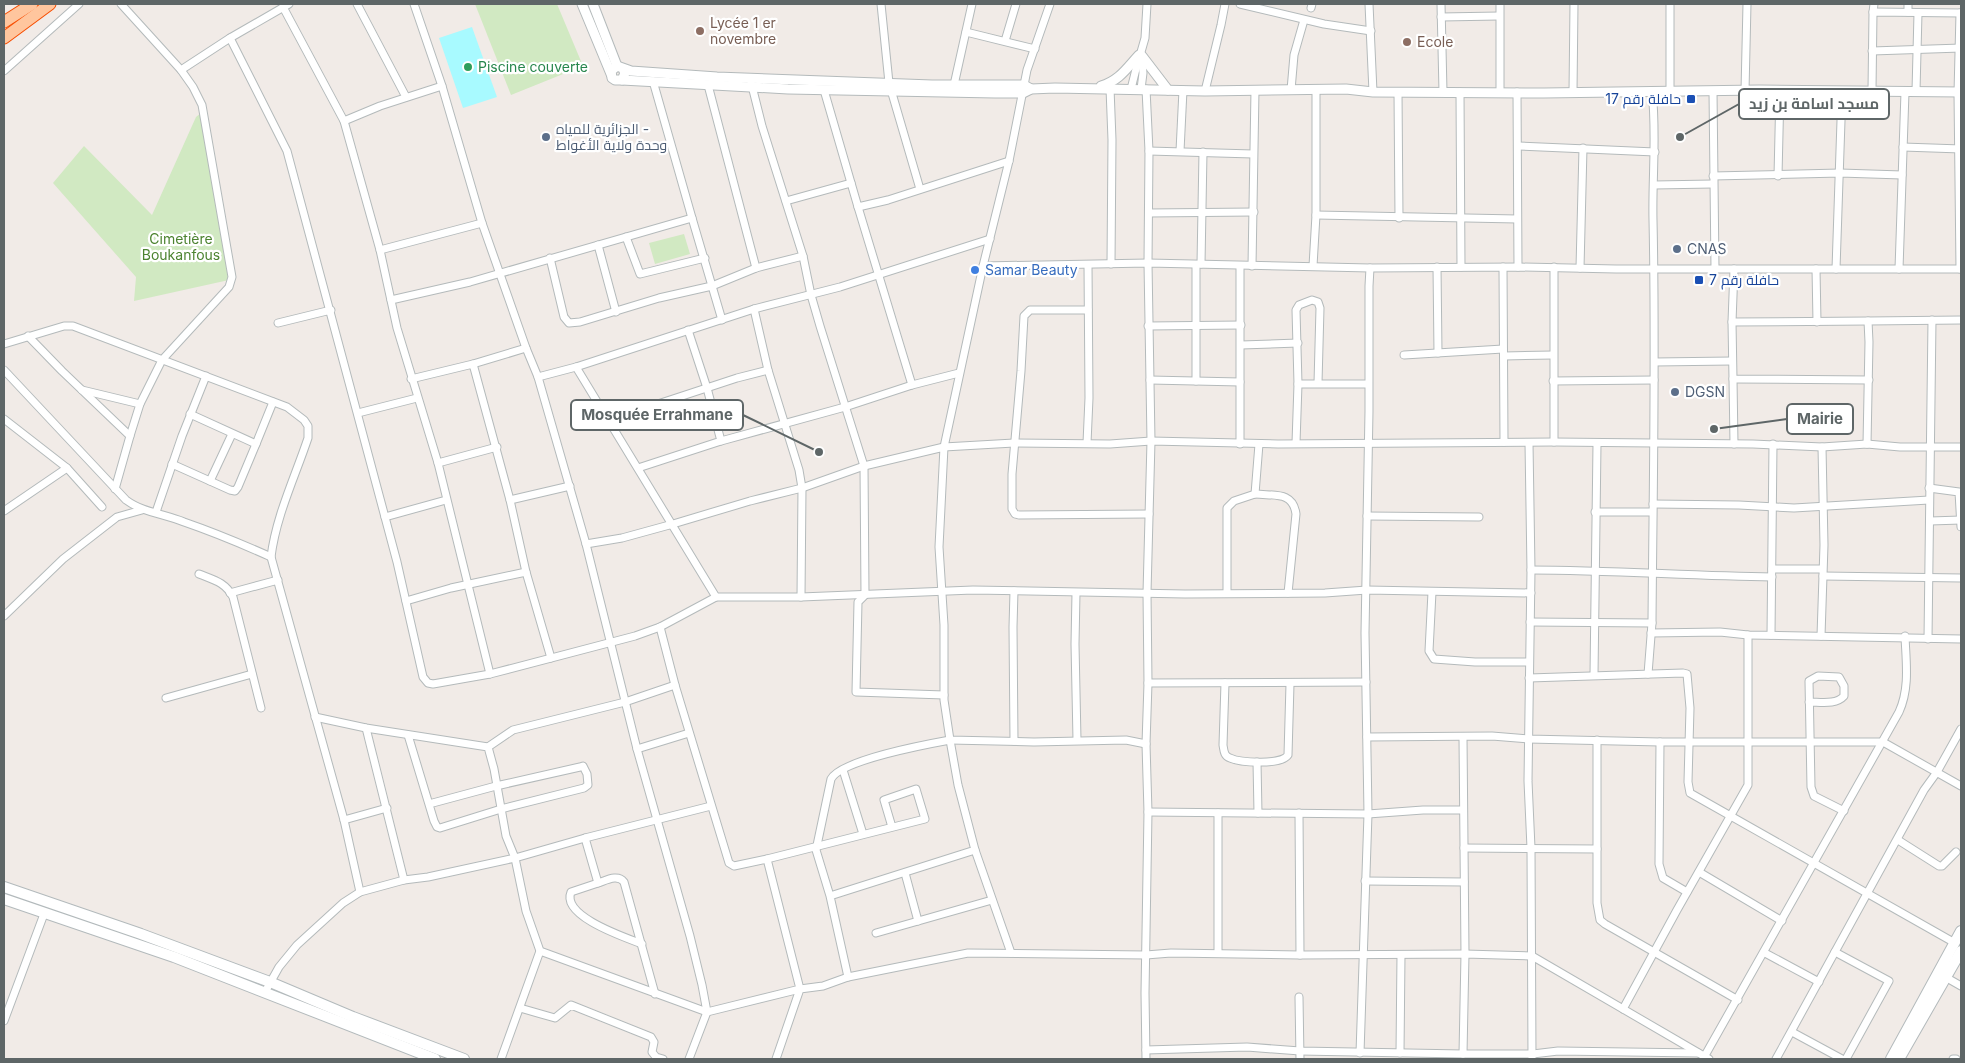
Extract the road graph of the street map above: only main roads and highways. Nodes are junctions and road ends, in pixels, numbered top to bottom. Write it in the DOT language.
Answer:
graph roads {
  1 [pos="32,4"];
  2 [pos="50,4"];
  3 [pos="5,20"];
  4 [pos="4,38"];
  5 [pos="4,887"];
  6 [pos="4,899"];
  7 [pos="1961,931"];
  8 [pos="1958,947"];
  9 [pos="435,1059"];
  10 [pos="464,1059"];
  11 [pos="1891,1059"];
  12 [pos="1900,1059"];
  1 -- 3 [label="highway"];
  2 -- 4 [label="highway"];
  5 -- 10 [label="main road"];
  6 -- 9 [label="main road"];
  7 -- 8 [label="main road"];
  8 -- 11 [label="main road"];
  8 -- 12 [label="main road"];
}
